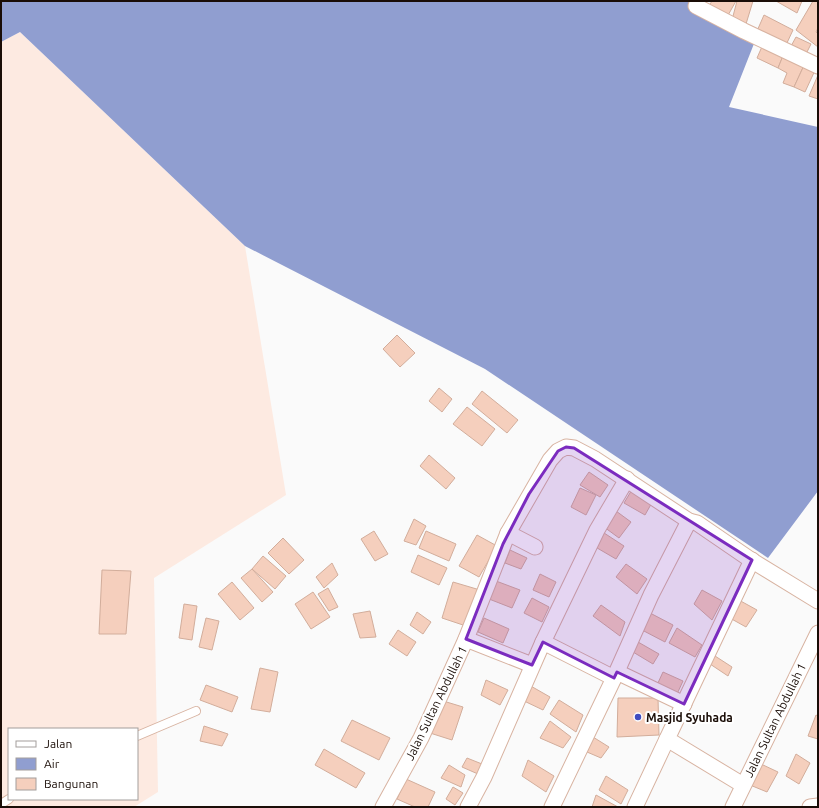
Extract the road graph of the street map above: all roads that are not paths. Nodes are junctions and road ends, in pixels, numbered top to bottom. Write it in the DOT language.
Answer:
graph roads {
  1 [pos="696,6"];
  2 [pos="818,66"];
  3 [pos="627,479"];
  4 [pos="689,521"];
  5 [pos="508,533"];
  6 [pos="535,547"];
  7 [pos="752,560"];
  8 [pos="818,601"];
  9 [pos="818,633"];
  10 [pos="466,639"];
  11 [pos="543,642"];
  12 [pos="532,665"];
  13 [pos="615,675"];
  14 [pos="684,704"];
  15 [pos="196,710"];
  16 [pos="138,736"];
  17 [pos="667,739"];
  18 [pos="743,785"];
  19 [pos="818,806"];
  20 [pos="383,807"];
  21 [pos="468,807"];
  22 [pos="552,807"];
  23 [pos="635,807"];
  24 [pos="733,807"];
  25 [pos="810,807"];
  1 -- 2 [label="street"];
  3 -- 4 [label="street"];
  3 -- 5 [label="street"];
  3 -- 11 [label="street"];
  4 -- 7 [label="street"];
  4 -- 13 [label="street"];
  5 -- 6 [label="street"];
  5 -- 10 [label="street"];
  7 -- 8 [label="street"];
  7 -- 14 [label="street"];
  9 -- 18 [label="street, Jalan Sultan Abdullah 1"];
  10 -- 12 [label="street, Jalan Sultan Abdullah 1"];
  10 -- 20 [label="street, Jalan Sultan Abdullah 1"];
  11 -- 12 [label="street"];
  11 -- 13 [label="street"];
  12 -- 21 [label="street"];
  13 -- 14 [label="street"];
  13 -- 22 [label="street"];
  14 -- 17 [label="street"];
  15 -- 16 [label="lane"];
  17 -- 18 [label="street, Jalan Sultan Abdullah 1"];
  17 -- 23 [label="street"];
  18 -- 24 [label="street, Jalan Sultan Abdullah 1"];
  19 -- 25 [label="street"];
}
